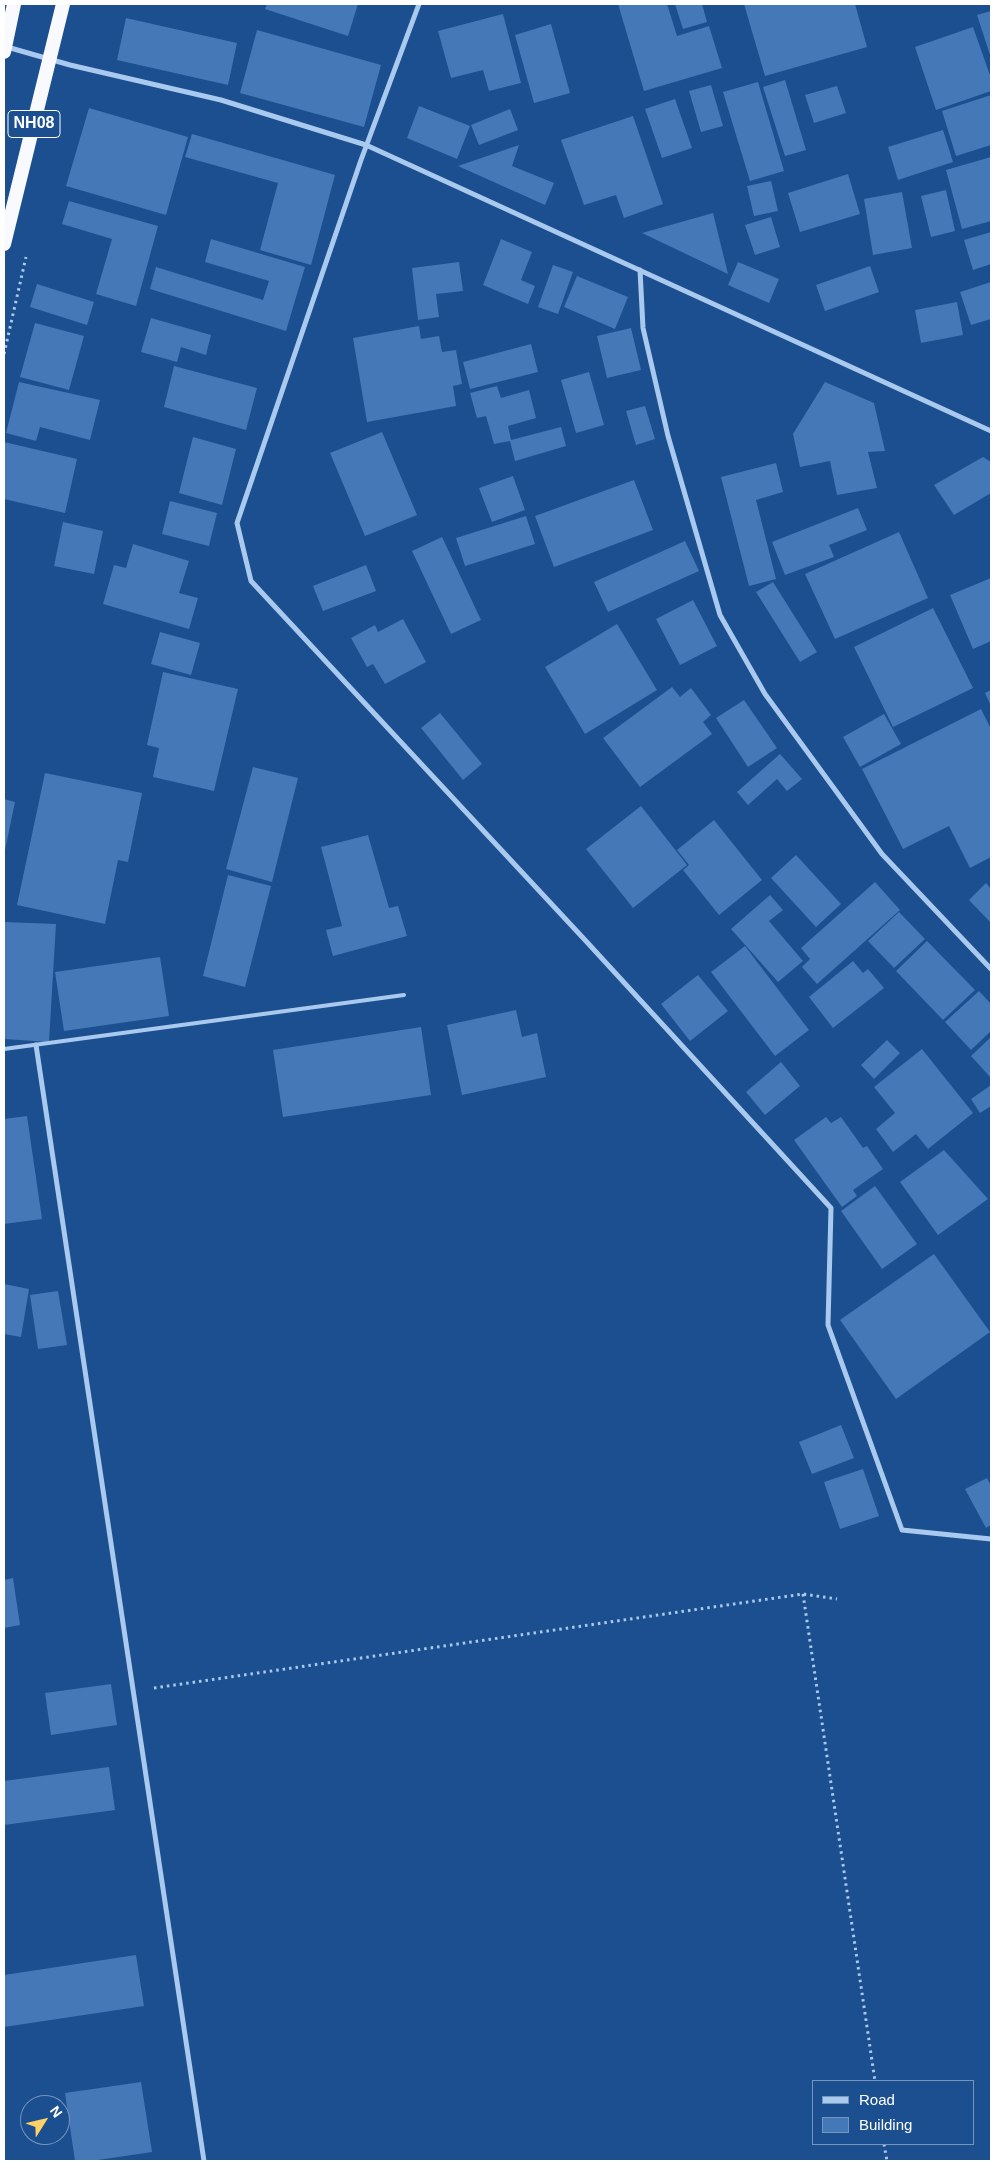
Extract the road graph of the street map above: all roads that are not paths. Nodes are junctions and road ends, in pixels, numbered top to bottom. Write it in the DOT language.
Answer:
graph roads {
  1 [pos="14,4"];
  2 [pos="63,4"];
  3 [pos="419,4"];
  4 [pos="4,49"];
  5 [pos="50,59"];
  6 [pos="366,145"];
  7 [pos="4,244"];
  8 [pos="640,270"];
  9 [pos="991,431"];
  10 [pos="991,970"];
  11 [pos="404,995"];
  12 [pos="36,1045"];
  13 [pos="4,1049"];
  14 [pos="991,1539"];
  15 [pos="204,2161"];
  1 -- 4 [label="highway"];
  2 -- 5 [label="highway, NH08"];
  3 -- 6 [label="street"];
  4 -- 5 [label="street"];
  5 -- 6 [label="street"];
  5 -- 7 [label="highway, NH08"];
  6 -- 8 [label="street"];
  6 -- 14 [label="street"];
  8 -- 9 [label="street"];
  8 -- 10 [label="street"];
  11 -- 12 [label="lane"];
  12 -- 13 [label="lane"];
  12 -- 15 [label="street"];
}
